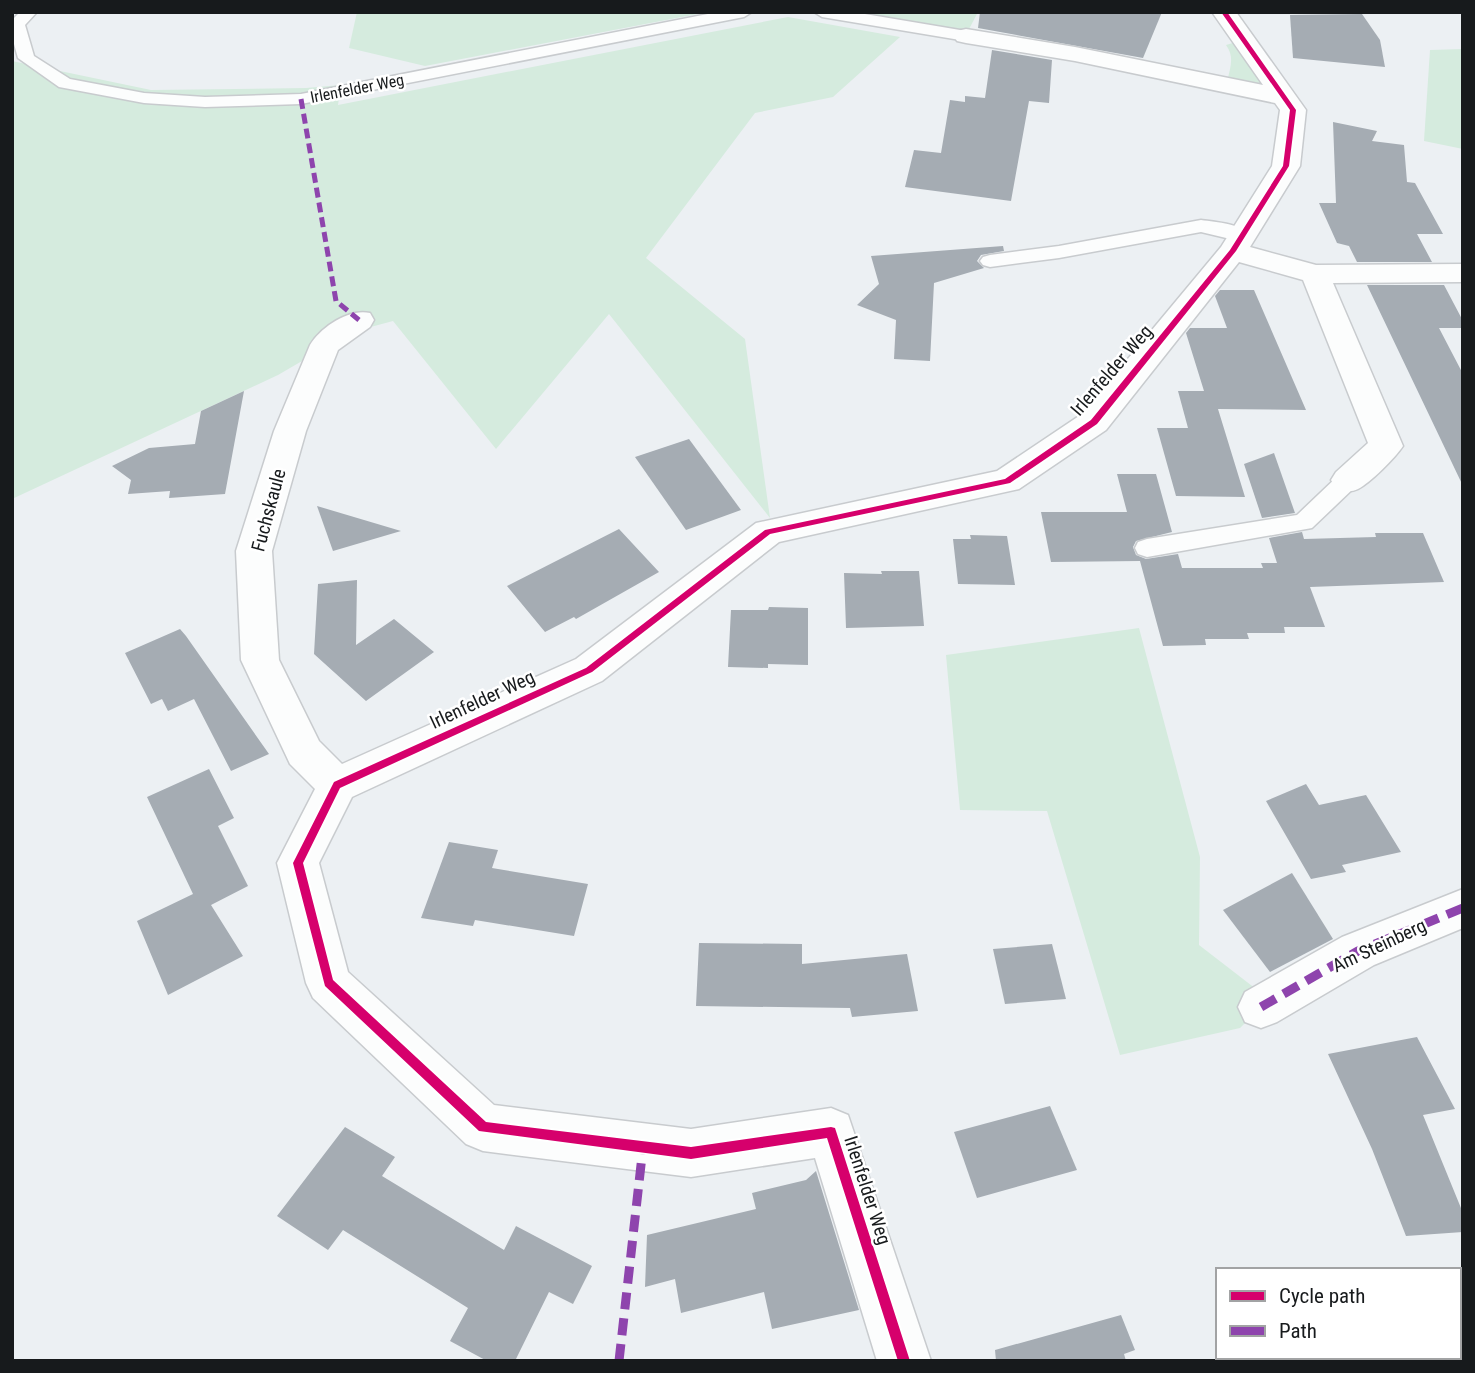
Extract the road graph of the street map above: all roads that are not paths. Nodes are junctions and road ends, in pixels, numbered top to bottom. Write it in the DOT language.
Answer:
graph roads {
  1 [pos="30,12"];
  2 [pos="744,12"];
  3 [pos="822,12"];
  4 [pos="1224,12"];
  5 [pos="966,36"];
  6 [pos="1285,97"];
  7 [pos="1238,244"];
  8 [pos="990,261"];
  9 [pos="1463,272"];
  10 [pos="1315,274"];
  11 [pos="359,320"];
  12 [pos="1348,480"];
  13 [pos="1147,548"];
  14 [pos="337,785"];
  15 [pos="1463,908"];
  16 [pos="1261,1007"];
  17 [pos="904,1361"];
  1 -- 2 [label="lane, Irlenfelder Weg"];
  3 -- 5 [label="lane"];
  4 -- 6 [label="street, Irlenfelder Weg"];
  5 -- 6 [label="street"];
  6 -- 7 [label="street, Irlenfelder Weg"];
  7 -- 8 [label="lane"];
  7 -- 10 [label="street"];
  7 -- 14 [label="street, Irlenfelder Weg"];
  9 -- 10 [label="street"];
  10 -- 12 [label="street"];
  11 -- 14 [label="street, Fuchskaule"];
  12 -- 13 [label="lane"];
  14 -- 17 [label="street, Irlenfelder Weg"];
  15 -- 16 [label="street, Am Steinberg"];
}
